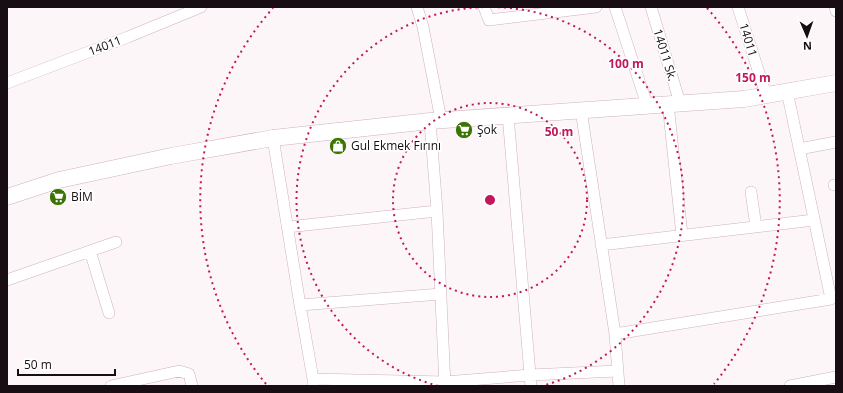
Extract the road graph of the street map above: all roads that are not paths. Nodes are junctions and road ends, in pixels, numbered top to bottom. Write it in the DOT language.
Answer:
graph roads {
  1 [pos="201,7"];
  2 [pos="417,7"];
  3 [pos="484,7"];
  4 [pos="596,7"];
  5 [pos="615,7"];
  6 [pos="651,7"];
  7 [pos="738,7"];
  8 [pos="835,7"];
  9 [pos="836,11"];
  10 [pos="7,83"];
  11 [pos="836,83"];
  12 [pos="787,91"];
  13 [pos="766,95"];
  14 [pos="674,103"];
  15 [pos="647,105"];
  16 [pos="581,110"];
  17 [pos="508,115"];
  18 [pos="435,120"];
  19 [pos="273,138"];
  20 [pos="836,142"];
  21 [pos="799,149"];
  22 [pos="752,192"];
  23 [pos="7,197"];
  24 [pos="437,211"];
  25 [pos="814,220"];
  26 [pos="287,227"];
  27 [pos="756,227"];
  28 [pos="682,236"];
  29 [pos="116,242"];
  30 [pos="601,244"];
  31 [pos="90,251"];
  32 [pos="7,280"];
  33 [pos="441,294"];
  34 [pos="300,305"];
  35 [pos="109,313"];
  36 [pos="614,334"];
  37 [pos="617,371"];
  38 [pos="530,375"];
  39 [pos="836,377"];
  40 [pos="313,383"];
  41 [pos="370,383"];
  42 [pos="445,384"];
  43 [pos="111,386"];
  44 [pos="192,386"];
  45 [pos="531,386"];
  46 [pos="619,386"];
  47 [pos="790,386"];
  1 -- 10 [label="street, 14011"];
  2 -- 18 [label="street"];
  3 -- 4 [label="street"];
  5 -- 15 [label="street"];
  6 -- 14 [label="street, 14011 Sk."];
  7 -- 13 [label="street, 14011"];
  8 -- 9 [label="street"];
  11 -- 12 [label="main road"];
  12 -- 13 [label="main road"];
  12 -- 21 [label="street"];
  13 -- 14 [label="main road"];
  14 -- 15 [label="main road"];
  14 -- 28 [label="street, 14011 Sk."];
  15 -- 16 [label="main road"];
  16 -- 17 [label="main road"];
  16 -- 30 [label="street"];
  17 -- 18 [label="main road"];
  17 -- 38 [label="street"];
  18 -- 19 [label="main road"];
  18 -- 24 [label="street"];
  19 -- 23 [label="main road"];
  19 -- 26 [label="street"];
  20 -- 21 [label="street"];
  21 -- 25 [label="street"];
  22 -- 27 [label="street"];
  24 -- 26 [label="street"];
  24 -- 33 [label="street"];
  25 -- 27 [label="street"];
  25 -- 36 [label="street"];
  26 -- 34 [label="street"];
  27 -- 28 [label="street"];
  28 -- 30 [label="street"];
  29 -- 31 [label="street"];
  30 -- 36 [label="street"];
  31 -- 32 [label="street"];
  31 -- 35 [label="street"];
  33 -- 34 [label="street"];
  33 -- 42 [label="street"];
  34 -- 40 [label="street"];
  36 -- 37 [label="street"];
  37 -- 38 [label="street"];
  37 -- 46 [label="street"];
  38 -- 42 [label="street"];
  38 -- 45 [label="street"];
  39 -- 47 [label="street"];
  40 -- 41 [label="street"];
  41 -- 42 [label="street"];
  43 -- 44 [label="street"];
}
